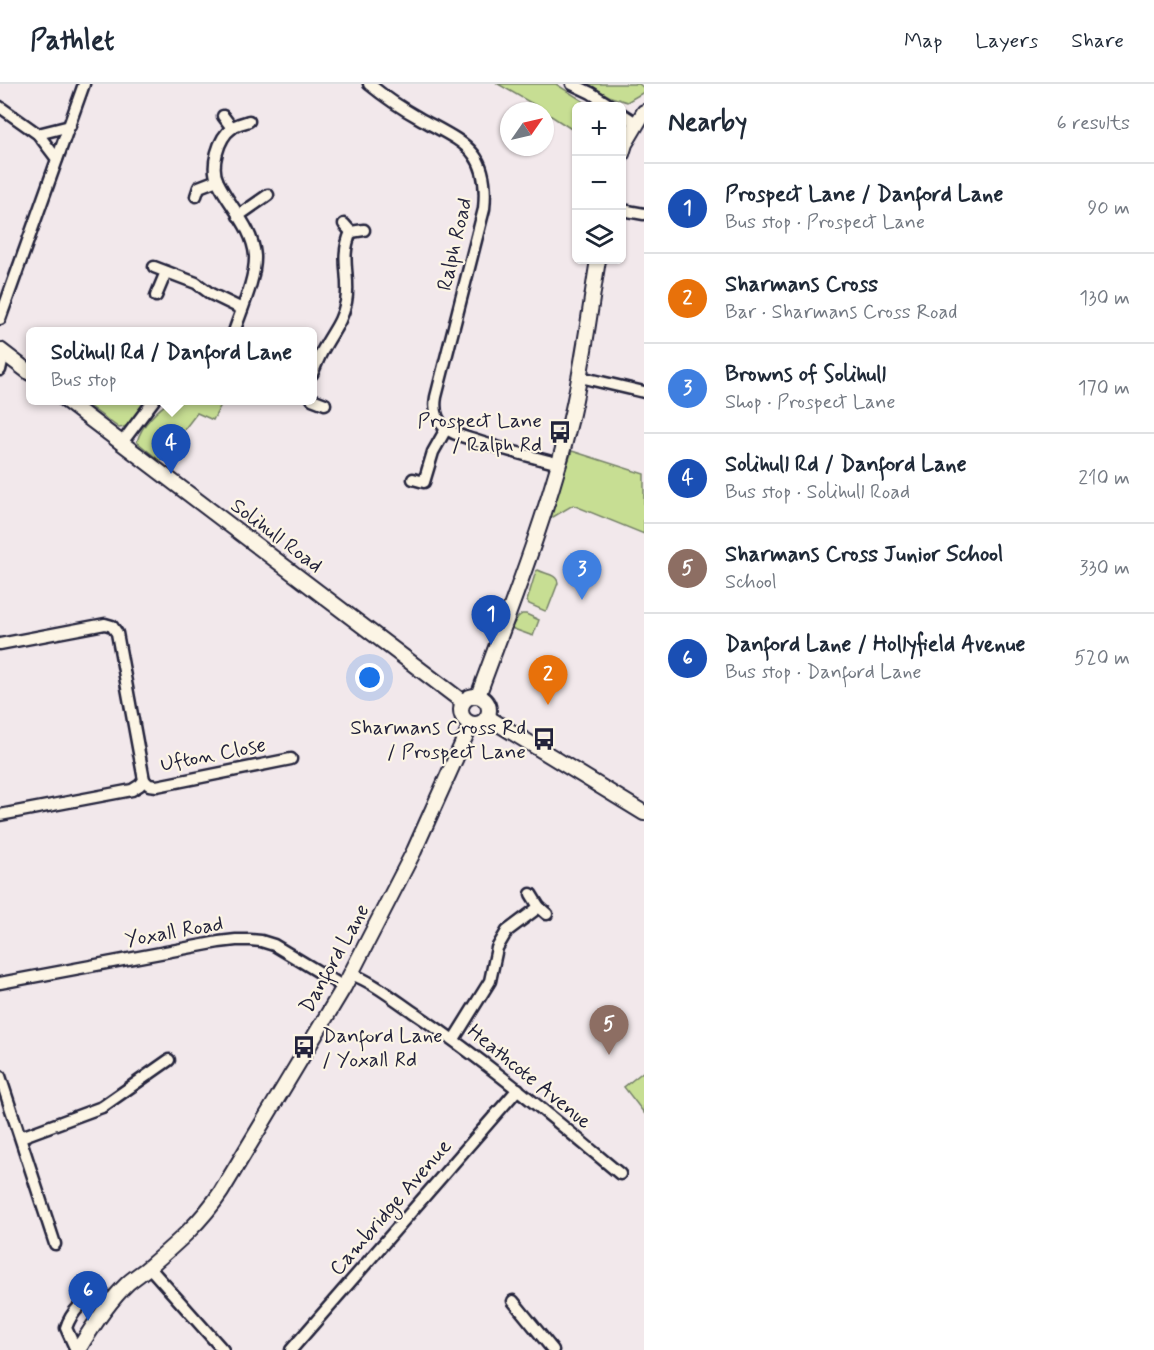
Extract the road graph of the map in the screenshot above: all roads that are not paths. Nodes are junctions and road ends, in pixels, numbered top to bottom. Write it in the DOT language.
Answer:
graph roads {
  1 [pos="84,84"];
  2 [pos="369,84"];
  3 [pos="572,84"];
  4 [pos="605,102"];
  5 [pos="0,107"];
  6 [pos="223,116"];
  7 [pos="640,118"];
  8 [pos="249,120"];
  9 [pos="70,126"];
  10 [pos="232,128"];
  11 [pos="38,134"];
  12 [pos="626,142"];
  13 [pos="57,159"];
  14 [pos="217,180"];
  15 [pos="268,195"];
  16 [pos="196,196"];
  17 [pos="626,211"];
  18 [pos="644,214"];
  19 [pos="238,216"];
  20 [pos="364,230"];
  21 [pos="597,264"];
  22 [pos="154,267"];
  23 [pos="166,272"];
  24 [pos="156,296"];
  25 [pos="242,309"];
  26 [pos="0,319"];
  27 [pos="236,327"];
  28 [pos="2,351"];
  29 [pos="317,363"];
  30 [pos="0,370"];
  31 [pos="26,370"];
  32 [pos="580,377"];
  33 [pos="644,392"];
  34 [pos="317,401"];
  35 [pos="325,404"];
  36 [pos="71,405"];
  37 [pos="150,405"];
  38 [pos="446,429"];
  39 [pos="122,444"];
  40 [pos="558,464"];
  41 [pos="413,479"];
  42 [pos="0,644"];
  43 [pos="478,696"];
  44 [pos="463,702"];
  45 [pos="487,717"];
  46 [pos="471,724"];
  47 [pos="291,759"];
  48 [pos="144,780"];
  49 [pos="644,813"];
  50 [pos="0,815"];
  51 [pos="531,894"];
  52 [pos="351,974"];
  53 [pos="0,983"];
  54 [pos="344,987"];
  55 [pos="454,1039"];
  56 [pos="169,1060"];
  57 [pos="0,1076"];
  58 [pos="518,1089"];
  59 [pos="4,1098"];
  60 [pos="21,1137"];
  61 [pos="620,1174"];
  62 [pos="55,1244"];
  63 [pos="149,1267"];
  64 [pos="112,1301"];
  65 [pos="513,1301"];
  66 [pos="77,1350"];
  67 [pos="223,1350"];
  68 [pos="291,1350"];
  69 [pos="553,1350"];
  1 -- 9 [label="street"];
  2 -- 38 [label="street, Ralph Road"];
  3 -- 4 [label="street"];
  5 -- 11 [label="street"];
  6 -- 10 [label="street"];
  7 -- 12 [label="street"];
  8 -- 10 [label="street"];
  9 -- 11 [label="street"];
  9 -- 13 [label="street"];
  10 -- 14 [label="street"];
  11 -- 13 [label="street"];
  13 -- 26 [label="street"];
  14 -- 16 [label="street"];
  14 -- 19 [label="street"];
  15 -- 19 [label="street"];
  17 -- 18 [label="street"];
  19 -- 25 [label="street"];
  20 -- 29 [label="street"];
  21 -- 32 [label="street"];
  22 -- 23 [label="street"];
  23 -- 24 [label="street"];
  23 -- 25 [label="street"];
  25 -- 27 [label="street"];
  28 -- 30 [label="street"];
  28 -- 31 [label="street"];
  32 -- 33 [label="street"];
  32 -- 40 [label="street"];
  34 -- 35 [label="street"];
  36 -- 39 [label="street, Solihull Road"];
  37 -- 39 [label="street"];
  38 -- 40 [label="street"];
  38 -- 41 [label="street"];
  39 -- 44 [label="street, Solihull Road"];
  40 -- 43 [label="street"];
  42 -- 48 [label="street"];
  43 -- 44 [label="street"];
  43 -- 45 [label="street"];
  44 -- 46 [label="street"];
  45 -- 46 [label="street"];
  45 -- 49 [label="street"];
  46 -- 52 [label="street, Danford Lane"];
  47 -- 48 [label="street, Ufton Close"];
  48 -- 50 [label="street"];
  51 -- 55 [label="street"];
  52 -- 54 [label="street, Danford Lane"];
  52 -- 55 [label="street, Heathcote Avenue"];
  53 -- 54 [label="street, Yoxall Road"];
  54 -- 63 [label="street, Danford Lane"];
  55 -- 58 [label="street, Heathcote Avenue"];
  56 -- 60 [label="street"];
  57 -- 59 [label="street"];
  58 -- 61 [label="street, Heathcote Avenue"];
  58 -- 68 [label="street, Cambridge Avenue"];
  59 -- 60 [label="street"];
  60 -- 62 [label="street"];
  63 -- 64 [label="street, Danford Lane"];
  63 -- 67 [label="street"];
  64 -- 66 [label="street, Danford Lane"];
  64 -- 66 [label="street, Danford Lane"];
  65 -- 69 [label="street"];
}
